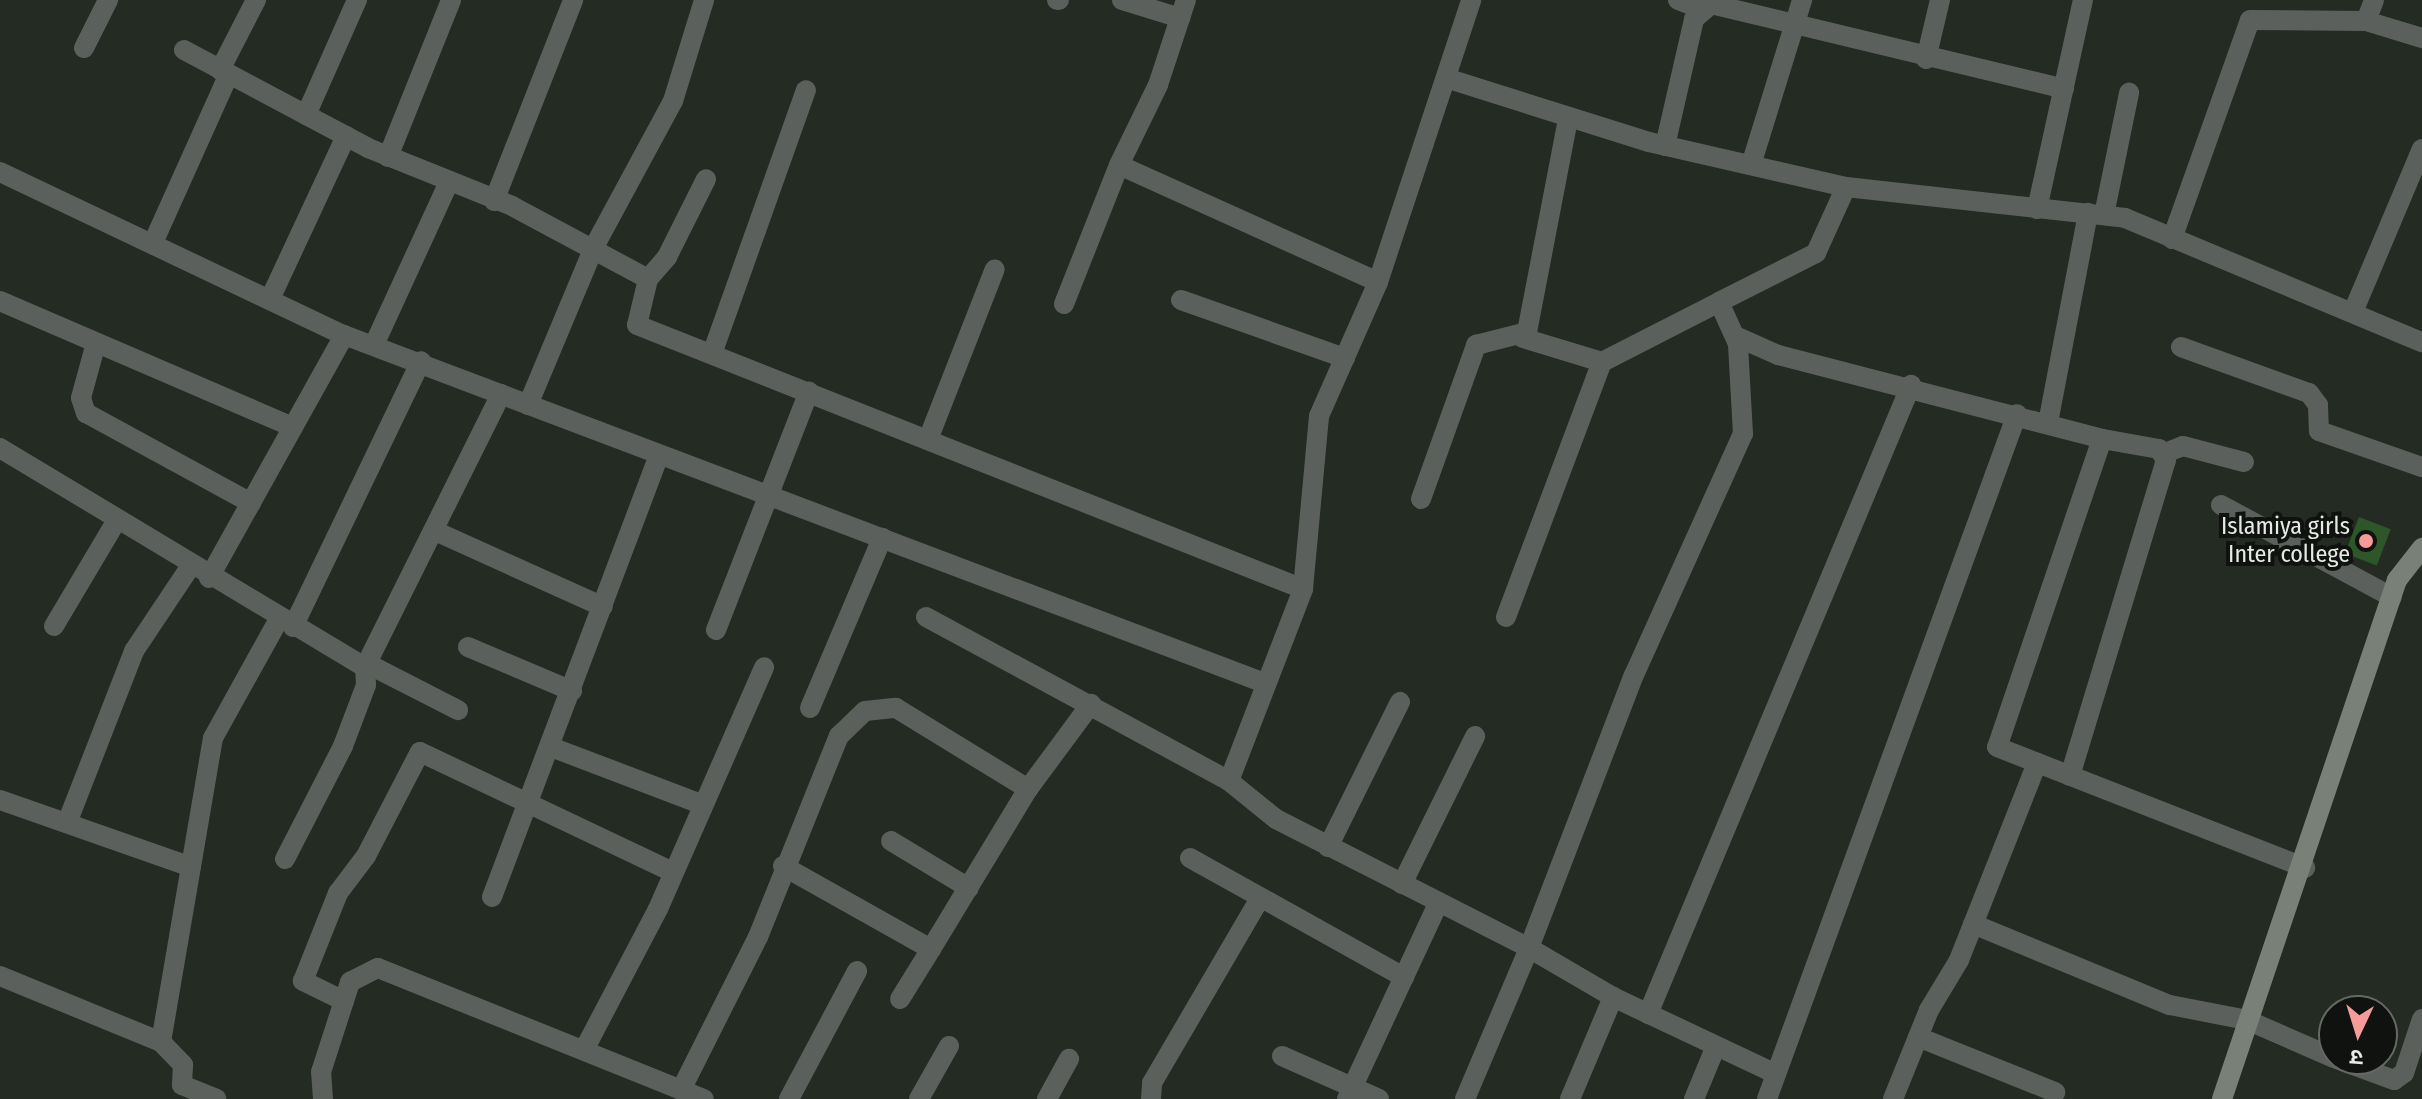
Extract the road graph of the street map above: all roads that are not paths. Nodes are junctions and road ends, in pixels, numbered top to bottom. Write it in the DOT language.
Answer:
graph roads {
  1 [pos="108,0"];
  2 [pos="256,0"];
  3 [pos="357,0"];
  4 [pos="451,0"];
  5 [pos="573,0"];
  6 [pos="704,0"];
  7 [pos="1122,0"];
  8 [pos="1471,0"];
  9 [pos="1678,0"];
  10 [pos="1802,0"];
  11 [pos="1940,0"];
  12 [pos="2083,0"];
  13 [pos="2374,0"];
  14 [pos="2261,8"];
  15 [pos="1183,9"];
  16 [pos="1701,9"];
  17 [pos="2366,21"];
  18 [pos="1794,30"];
  19 [pos="2422,38"];
  20 [pos="84,48"];
  21 [pos="184,50"];
  22 [pos="1926,59"];
  23 [pos="224,72"];
  24 [pos="1449,79"];
  25 [pos="2064,89"];
  26 [pos="806,90"];
  27 [pos="2129,93"];
  28 [pos="306,115"];
  29 [pos="1568,119"];
  30 [pos="346,136"];
  31 [pos="1665,146"];
  32 [pos="2422,149"];
  33 [pos="388,157"];
  34 [pos="1119,165"];
  35 [pos="1751,165"];
  36 [pos="0,172"];
  37 [pos="706,179"];
  38 [pos="448,184"];
  39 [pos="1846,187"];
  40 [pos="494,201"];
  41 [pos="2037,209"];
  42 [pos="2096,214"];
  43 [pos="2172,239"];
  44 [pos="153,243"];
  45 [pos="594,247"];
  46 [pos="995,269"];
  47 [pos="648,279"];
  48 [pos="1378,282"];
  49 [pos="270,299"];
  50 [pos="1181,300"];
  51 [pos="0,301"];
  52 [pos="1719,302"];
  53 [pos="1064,304"];
  54 [pos="2353,312"];
  55 [pos="344,335"];
  56 [pos="1735,336"];
  57 [pos="1523,338"];
  58 [pos="2422,342"];
  59 [pos="96,343"];
  60 [pos="374,345"];
  61 [pos="2181,347"];
  62 [pos="712,354"];
  63 [pos="1345,358"];
  64 [pos="421,361"];
  65 [pos="1602,362"];
  66 [pos="1911,385"];
  67 [pos="809,391"];
  68 [pos="501,394"];
  69 [pos="528,405"];
  70 [pos="2017,414"];
  71 [pos="2048,423"];
  72 [pos="293,427"];
  73 [pos="929,437"];
  74 [pos="2102,439"];
  75 [pos="0,448"];
  76 [pos="2165,453"];
  77 [pos="659,454"];
  78 [pos="2244,462"];
  79 [pos="2422,467"];
  80 [pos="770,496"];
  81 [pos="1421,499"];
  82 [pos="251,503"];
  83 [pos="2221,505"];
  84 [pos="117,520"];
  85 [pos="435,531"];
  86 [pos="882,538"];
  87 [pos="2422,548"];
  88 [pos="190,567"];
  89 [pos="209,578"];
  90 [pos="1303,589"];
  91 [pos="2392,597"];
  92 [pos="603,607"];
  93 [pos="926,617"];
  94 [pos="1506,617"];
  95 [pos="286,623"];
  96 [pos="54,626"];
  97 [pos="716,630"];
  98 [pos="468,647"];
  99 [pos="367,666"];
  100 [pos="764,667"];
  101 [pos="1262,682"];
  102 [pos="572,691"];
  103 [pos="1400,702"];
  104 [pos="1091,704"];
  105 [pos="810,708"];
  106 [pos="458,710"];
  107 [pos="1475,736"];
  108 [pos="551,747"];
  109 [pos="2037,763"];
  110 [pos="2070,776"];
  111 [pos="1229,781"];
  112 [pos="1028,789"];
  113 [pos="0,800"];
  114 [pos="701,804"];
  115 [pos="528,806"];
  116 [pos="67,823"];
  117 [pos="891,841"];
  118 [pos="1328,847"];
  119 [pos="1190,858"];
  120 [pos="285,859"];
  121 [pos="783,866"];
  122 [pos="191,867"];
  123 [pos="2305,868"];
  124 [pos="673,872"];
  125 [pos="1402,884"];
  126 [pos="969,888"];
  127 [pos="492,897"];
  128 [pos="1259,900"];
  129 [pos="1439,902"];
  130 [pos="1973,924"];
  131 [pos="1529,948"];
  132 [pos="931,949"];
  133 [pos="857,971"];
  134 [pos="0,976"];
  135 [pos="1404,977"];
  136 [pos="1613,997"];
  137 [pos="900,999"];
  138 [pos="344,1001"];
  139 [pos="1648,1014"];
  140 [pos="2422,1019"];
  141 [pos="2247,1020"];
  142 [pos="1918,1037"];
  143 [pos="161,1042"];
  144 [pos="949,1046"];
  145 [pos="1716,1046"];
  146 [pos="584,1050"];
  147 [pos="2318,1051"];
  148 [pos="1282,1056"];
  149 [pos="1069,1059"];
  150 [pos="1774,1073"];
  151 [pos="2381,1075"];
  152 [pos="682,1088"];
  153 [pos="2031,1091"];
  154 [pos="1350,1092"];
  155 [pos="2055,1092"];
  156 [pos="216,1099"];
  157 [pos="323,1099"];
  158 [pos="704,1099"];
  159 [pos="789,1099"];
  160 [pos="919,1099"];
  161 [pos="1047,1099"];
  162 [pos="1151,1099"];
  163 [pos="1379,1099"];
  164 [pos="1465,1099"];
  165 [pos="1570,1099"];
  166 [pos="1694,1099"];
  167 [pos="1767,1099"];
  168 [pos="1893,1099"];
  169 [pos="2222,1099"];
  1 -- 20 [label="street"];
  2 -- 23 [label="street"];
  3 -- 28 [label="street"];
  4 -- 33 [label="street"];
  5 -- 40 [label="street"];
  6 -- 45 [label="street"];
  7 -- 15 [label="street"];
  8 -- 24 [label="street"];
  9 -- 16 [label="street"];
  10 -- 18 [label="street"];
  11 -- 22 [label="street"];
  12 -- 25 [label="street"];
  13 -- 17 [label="street"];
  14 -- 17 [label="street"];
  14 -- 43 [label="street"];
  15 -- 34 [label="street"];
  16 -- 18 [label="street"];
  16 -- 31 [label="street"];
  17 -- 19 [label="street"];
  18 -- 22 [label="street"];
  18 -- 35 [label="street"];
  21 -- 23 [label="street"];
  22 -- 25 [label="street"];
  23 -- 28 [label="street"];
  23 -- 44 [label="street"];
  24 -- 29 [label="street"];
  24 -- 48 [label="street"];
  25 -- 41 [label="street"];
  26 -- 62 [label="street"];
  27 -- 42 [label="street"];
  28 -- 30 [label="street"];
  29 -- 31 [label="street"];
  29 -- 57 [label="street"];
  30 -- 33 [label="street"];
  30 -- 49 [label="street"];
  31 -- 35 [label="street"];
  32 -- 54 [label="street"];
  33 -- 38 [label="street"];
  34 -- 48 [label="street"];
  34 -- 53 [label="street"];
  35 -- 39 [label="street"];
  36 -- 44 [label="street"];
  37 -- 47 [label="street"];
  38 -- 40 [label="street"];
  38 -- 60 [label="street"];
  39 -- 41 [label="street"];
  39 -- 52 [label="street"];
  40 -- 45 [label="street"];
  41 -- 42 [label="street"];
  42 -- 43 [label="street"];
  42 -- 71 [label="street"];
  43 -- 54 [label="street"];
  44 -- 49 [label="street"];
  45 -- 47 [label="street"];
  45 -- 69 [label="street"];
  46 -- 73 [label="street"];
  47 -- 62 [label="street"];
  48 -- 63 [label="street"];
  49 -- 55 [label="street"];
  50 -- 63 [label="street"];
  51 -- 59 [label="street"];
  52 -- 56 [label="street"];
  52 -- 65 [label="street"];
  54 -- 58 [label="street"];
  55 -- 60 [label="street"];
  55 -- 72 [label="street"];
  56 -- 66 [label="street"];
  56 -- 131 [label="street"];
  57 -- 65 [label="street"];
  57 -- 81 [label="street"];
  59 -- 72 [label="street"];
  59 -- 82 [label="street"];
  60 -- 64 [label="street"];
  61 -- 79 [label="street"];
  62 -- 67 [label="street"];
  63 -- 90 [label="street"];
  64 -- 68 [label="street"];
  64 -- 95 [label="street"];
  65 -- 94 [label="street"];
  66 -- 70 [label="street"];
  66 -- 139 [label="street"];
  67 -- 73 [label="street"];
  67 -- 80 [label="street"];
  68 -- 69 [label="street"];
  68 -- 85 [label="street"];
  69 -- 77 [label="street"];
  70 -- 71 [label="street"];
  70 -- 150 [label="street"];
  71 -- 74 [label="street"];
  72 -- 82 [label="street"];
  73 -- 90 [label="street"];
  74 -- 76 [label="street"];
  74 -- 109 [label="street"];
  75 -- 84 [label="street"];
  76 -- 78 [label="street"];
  76 -- 110 [label="street"];
  77 -- 80 [label="street"];
  77 -- 92 [label="street"];
  80 -- 86 [label="street"];
  80 -- 97 [label="street"];
  82 -- 89 [label="street"];
  83 -- 91 [label="street"];
  84 -- 88 [label="street"];
  84 -- 96 [label="street"];
  85 -- 92 [label="street"];
  85 -- 99 [label="street"];
  86 -- 101 [label="street"];
  86 -- 105 [label="street"];
  87 -- 91 [label="street"];
  88 -- 89 [label="street"];
  88 -- 116 [label="street"];
  89 -- 95 [label="street"];
  90 -- 101 [label="street"];
  91 -- 123 [label="street"];
  92 -- 102 [label="street"];
  93 -- 104 [label="street"];
  95 -- 99 [label="street"];
  95 -- 122 [label="street"];
  98 -- 102 [label="street"];
  99 -- 106 [label="street"];
  99 -- 120 [label="street"];
  100 -- 114 [label="street"];
  101 -- 111 [label="street"];
  102 -- 108 [label="street"];
  103 -- 118 [label="street"];
  104 -- 111 [label="street"];
  104 -- 112 [label="street"];
  107 -- 125 [label="street"];
  108 -- 114 [label="street"];
  108 -- 115 [label="street"];
  109 -- 110 [label="street"];
  109 -- 130 [label="street"];
  110 -- 123 [label="street"];
  111 -- 118 [label="street"];
  112 -- 121 [label="street"];
  112 -- 126 [label="street"];
  113 -- 116 [label="street"];
  114 -- 124 [label="street"];
  115 -- 124 [label="street"];
  115 -- 127 [label="street"];
  115 -- 138 [label="street"];
  116 -- 122 [label="street"];
  117 -- 126 [label="street"];
  118 -- 125 [label="street"];
  119 -- 128 [label="street"];
  121 -- 132 [label="street"];
  121 -- 152 [label="street"];
  122 -- 143 [label="street"];
  123 -- 141 [label="street"];
  124 -- 146 [label="street"];
  125 -- 129 [label="street"];
  126 -- 132 [label="street"];
  128 -- 135 [label="street"];
  128 -- 162 [label="street"];
  129 -- 131 [label="street"];
  129 -- 135 [label="street"];
  130 -- 141 [label="street"];
  130 -- 142 [label="street"];
  131 -- 136 [label="street"];
  131 -- 164 [label="street"];
  132 -- 137 [label="street"];
  133 -- 159 [label="street"];
  134 -- 143 [label="street"];
  135 -- 154 [label="street"];
  136 -- 139 [label="street"];
  136 -- 165 [label="street"];
  138 -- 146 [label="street"];
  138 -- 157 [label="street"];
  139 -- 145 [label="street"];
  140 -- 151 [label="street"];
  141 -- 147 [label="street"];
  141 -- 169 [label="street"];
  142 -- 153 [label="street"];
  142 -- 168 [label="street"];
  143 -- 156 [label="street"];
  144 -- 160 [label="street"];
  145 -- 150 [label="street"];
  145 -- 166 [label="street"];
  146 -- 152 [label="street"];
  148 -- 154 [label="street"];
  149 -- 161 [label="street"];
  150 -- 167 [label="street"];
  152 -- 158 [label="street"];
  153 -- 155 [label="street"];
  154 -- 163 [label="street"];
}
